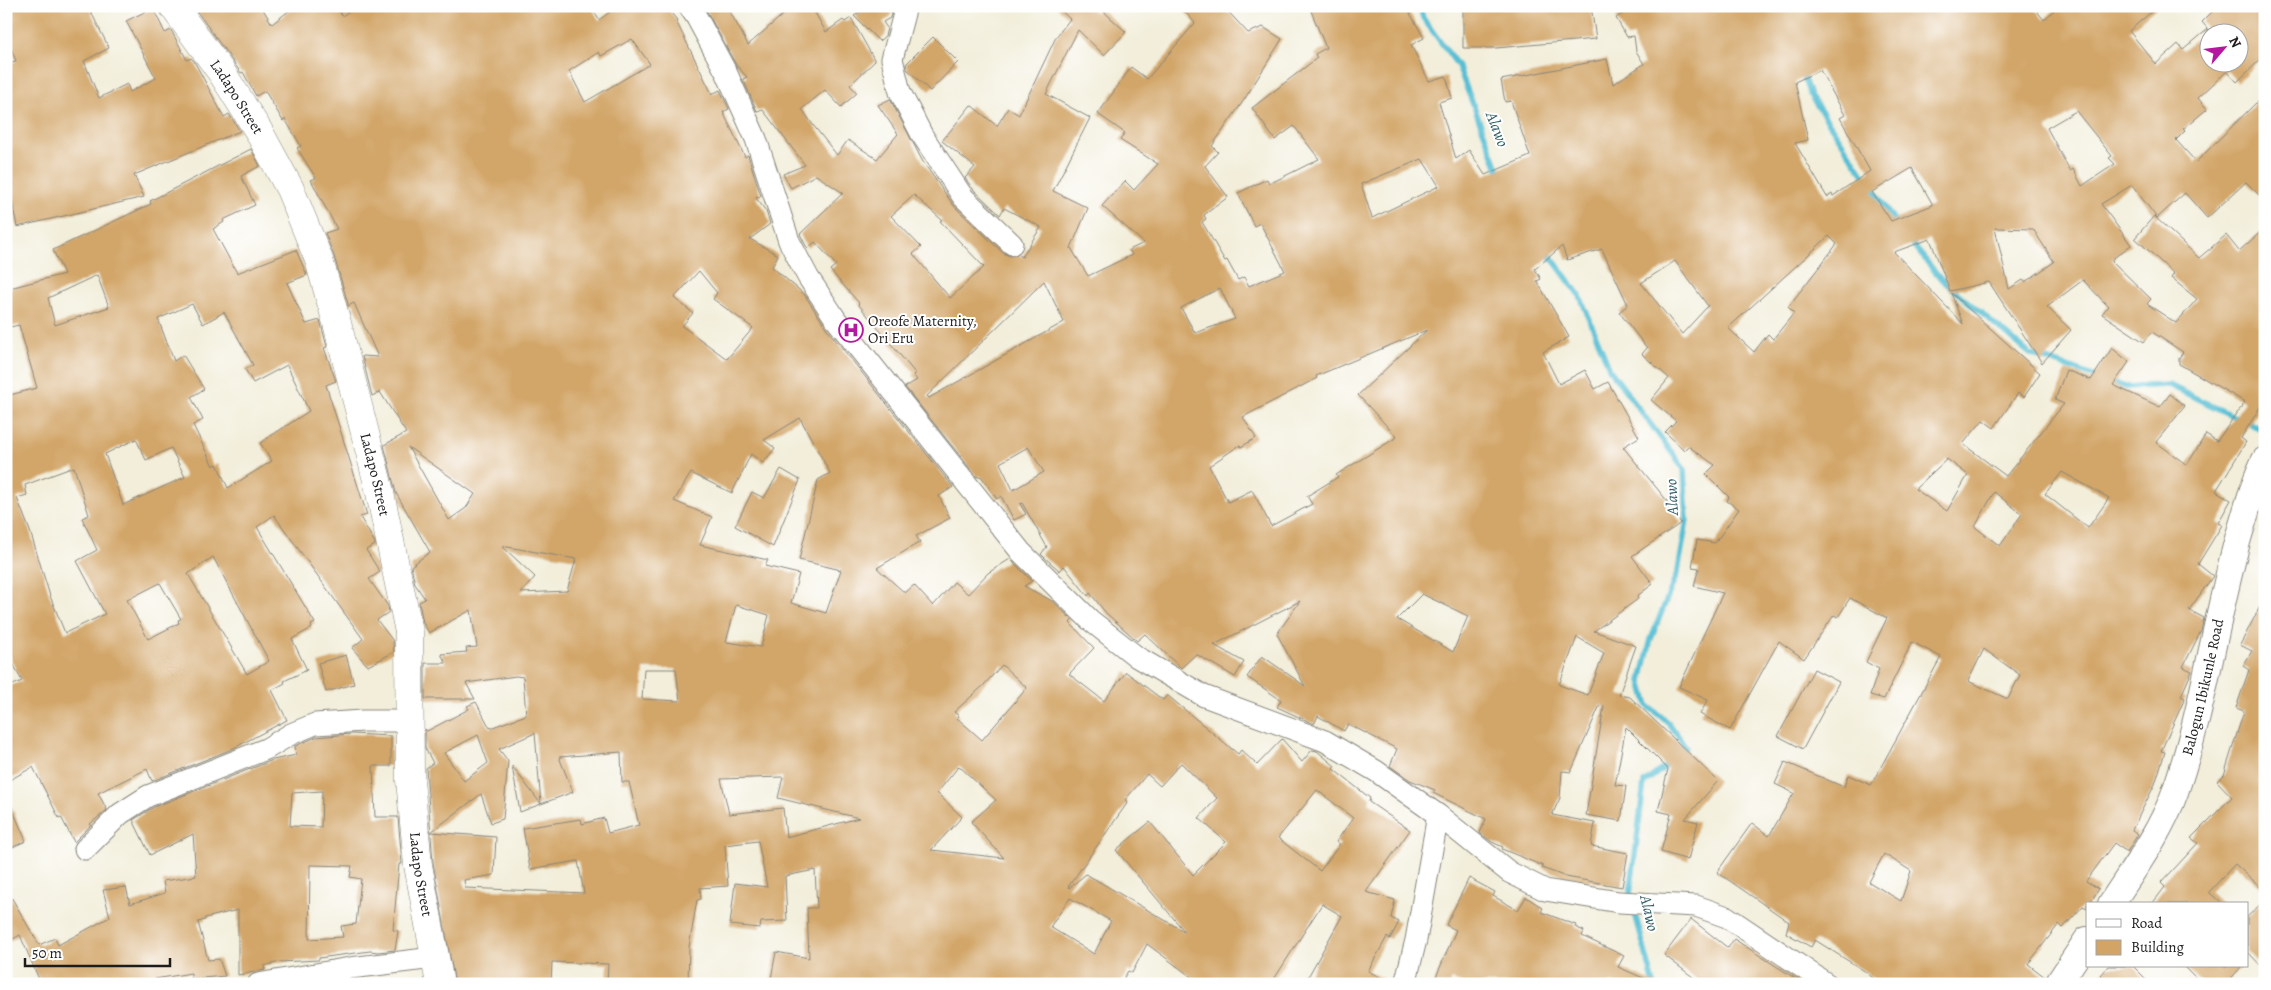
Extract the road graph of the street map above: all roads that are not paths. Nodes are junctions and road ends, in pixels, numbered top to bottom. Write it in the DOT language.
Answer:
graph roads {
  1 [pos="173,6"];
  2 [pos="689,6"];
  3 [pos="906,6"];
  4 [pos="1012,244"];
  5 [pos="2265,460"];
  6 [pos="410,721"];
  7 [pos="1438,815"];
  8 [pos="85,849"];
  9 [pos="2112,902"];
  10 [pos="2086,942"];
  11 [pos="437,971"];
  12 [pos="258,984"];
  13 [pos="1406,984"];
  14 [pos="1827,984"];
  15 [pos="2058,984"];
  1 -- 6 [label="main road, Ladapo Street"];
  2 -- 7 [label="street"];
  3 -- 4 [label="street"];
  5 -- 9 [label="street, Balogun Ibikunle Road"];
  6 -- 8 [label="street"];
  6 -- 11 [label="main road, Ladapo Street"];
  7 -- 13 [label="street"];
  7 -- 14 [label="street"];
  10 -- 15 [label="street"];
  11 -- 12 [label="street"];
}
